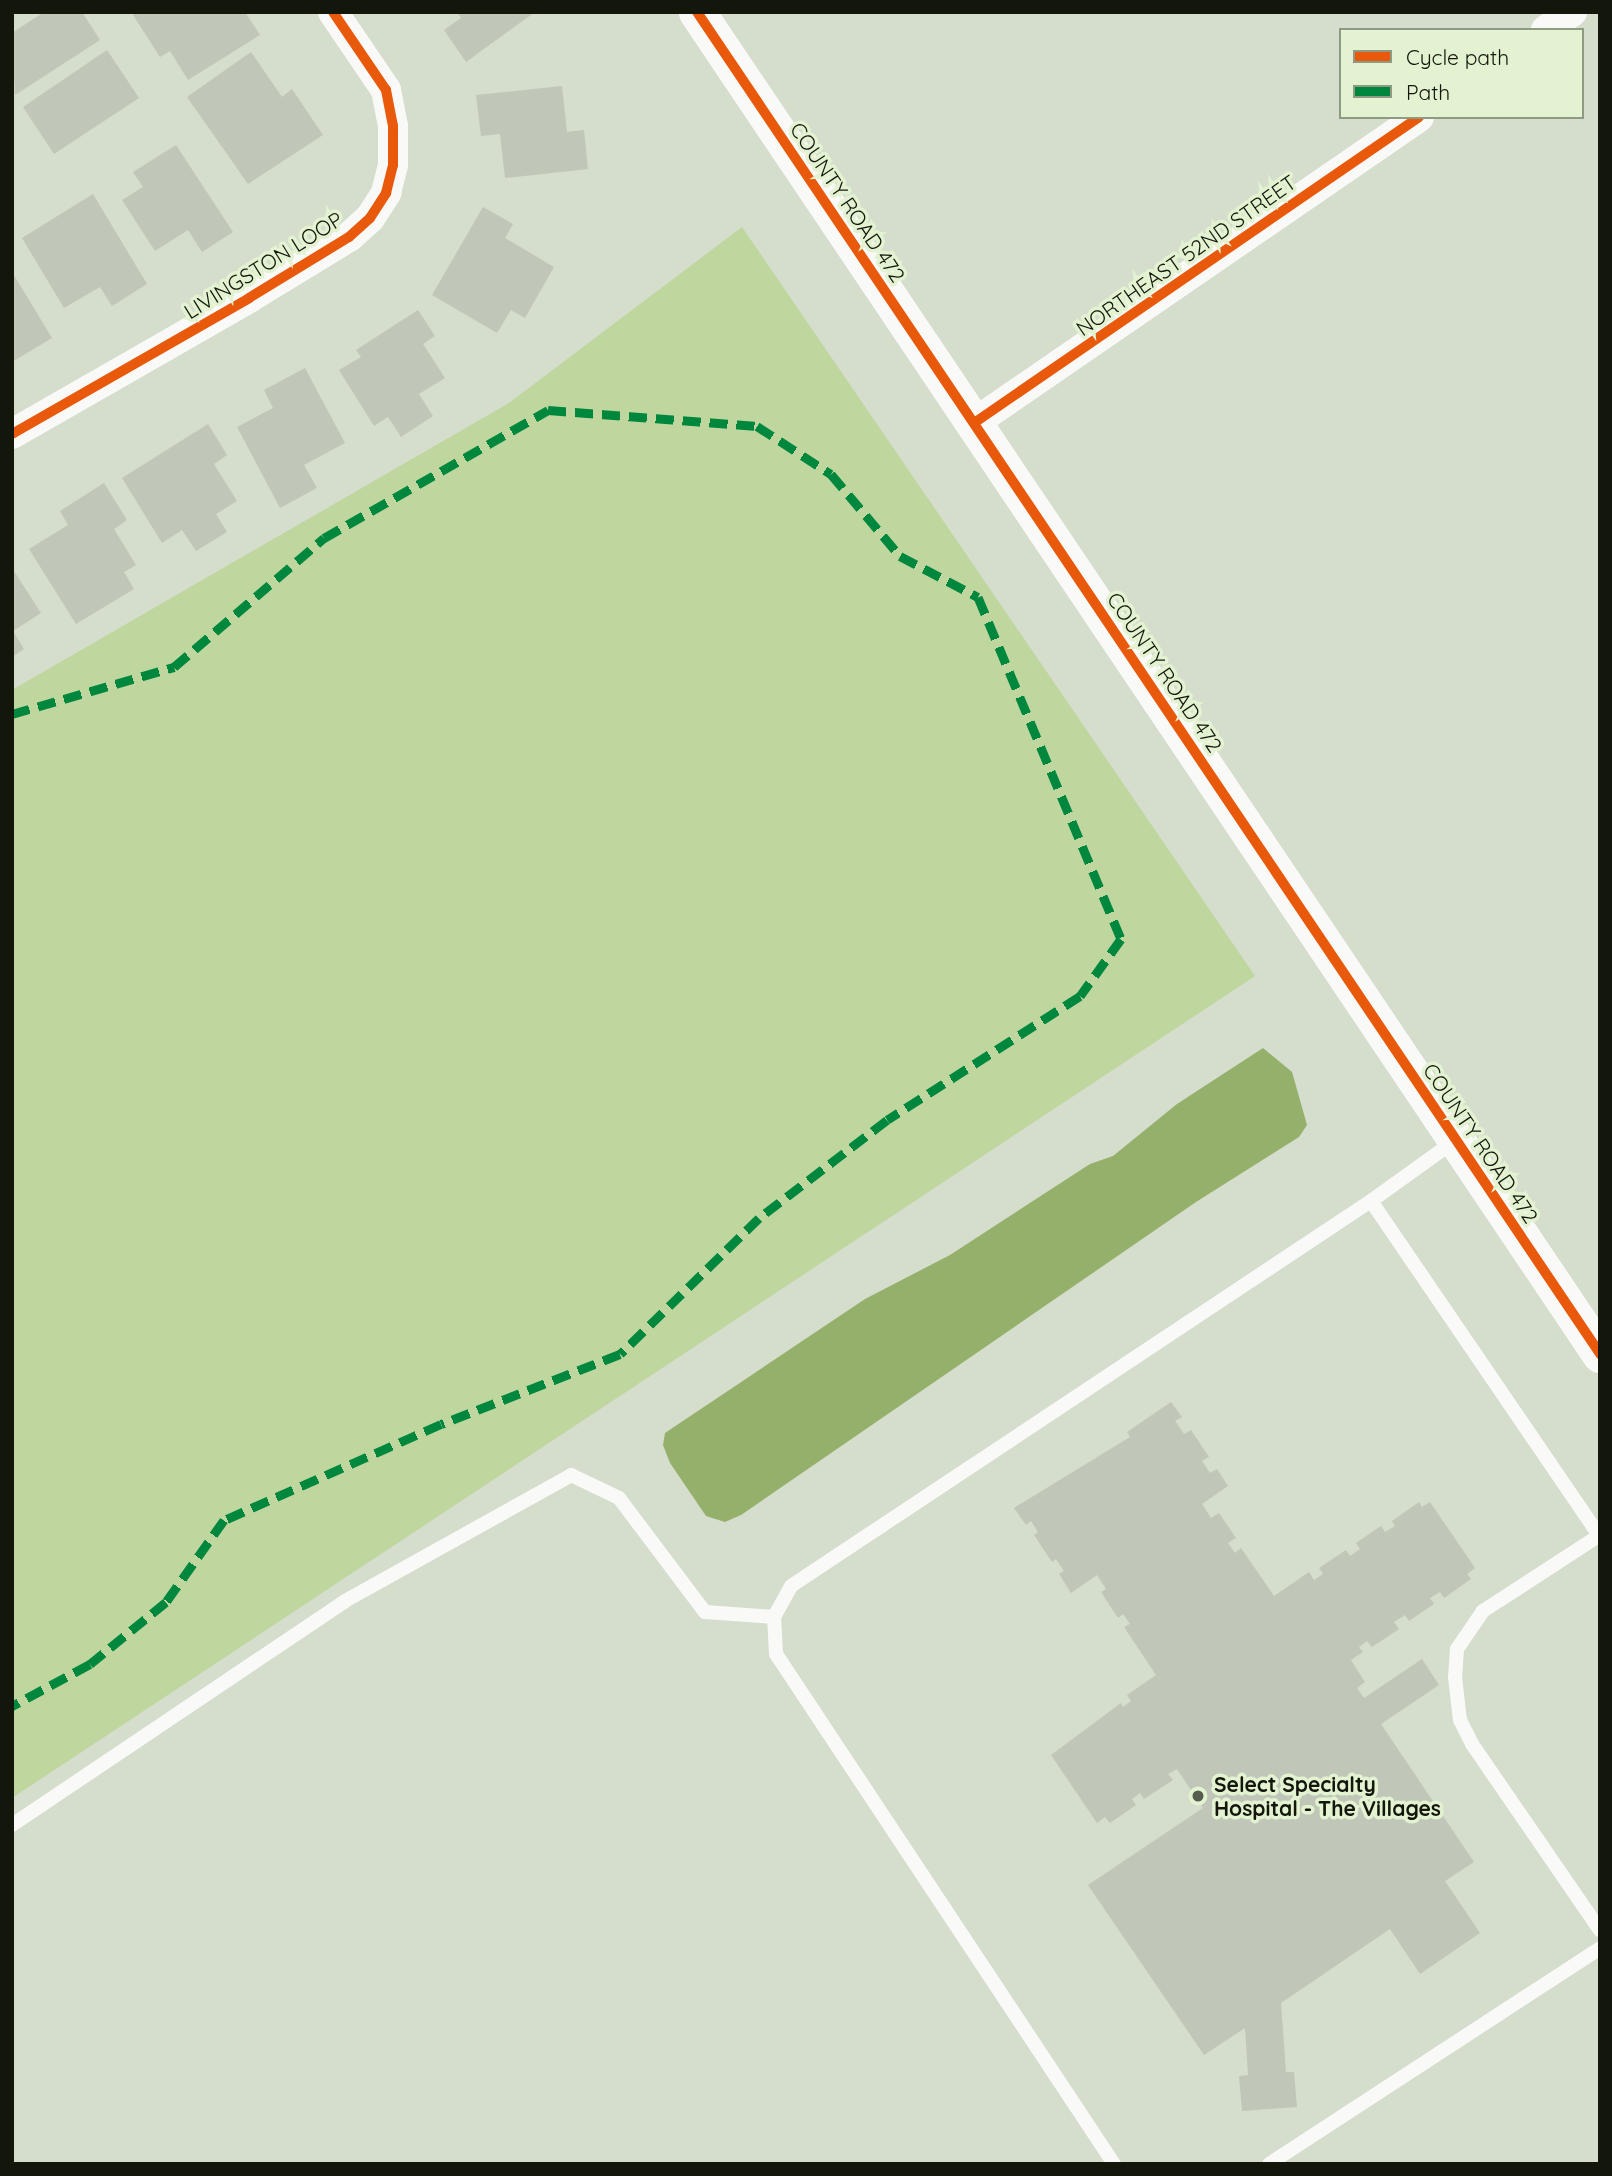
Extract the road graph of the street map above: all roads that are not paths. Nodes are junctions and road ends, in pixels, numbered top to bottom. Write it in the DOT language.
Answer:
graph roads {
  1 [pos="333,12"];
  2 [pos="697,12"];
  3 [pos="1572,12"];
  4 [pos="1549,28"];
  5 [pos="1416,119"];
  6 [pos="974,424"];
  7 [pos="12,434"];
  8 [pos="1456,1140"];
  9 [pos="1371,1201"];
  10 [pos="1600,1354"];
  11 [pos="1599,1536"];
  12 [pos="774,1617"];
  13 [pos="12,1825"];
  14 [pos="1600,1930"];
  15 [pos="1600,1948"];
  16 [pos="1114,2164"];
  17 [pos="1269,2164"];
  1 -- 7 [label="street, LIVINGSTON LOOP"];
  2 -- 6 [label="street, COUNTY ROAD 472"];
  3 -- 4 [label="street"];
  5 -- 6 [label="street, NORTHEAST 52ND STREET"];
  6 -- 8 [label="street, COUNTY ROAD 472"];
  8 -- 9 [label="lane"];
  8 -- 10 [label="street, COUNTY ROAD 472"];
  9 -- 11 [label="lane"];
  9 -- 12 [label="lane"];
  11 -- 14 [label="lane"];
  12 -- 13 [label="lane"];
  12 -- 16 [label="lane"];
  15 -- 17 [label="lane"];
}
